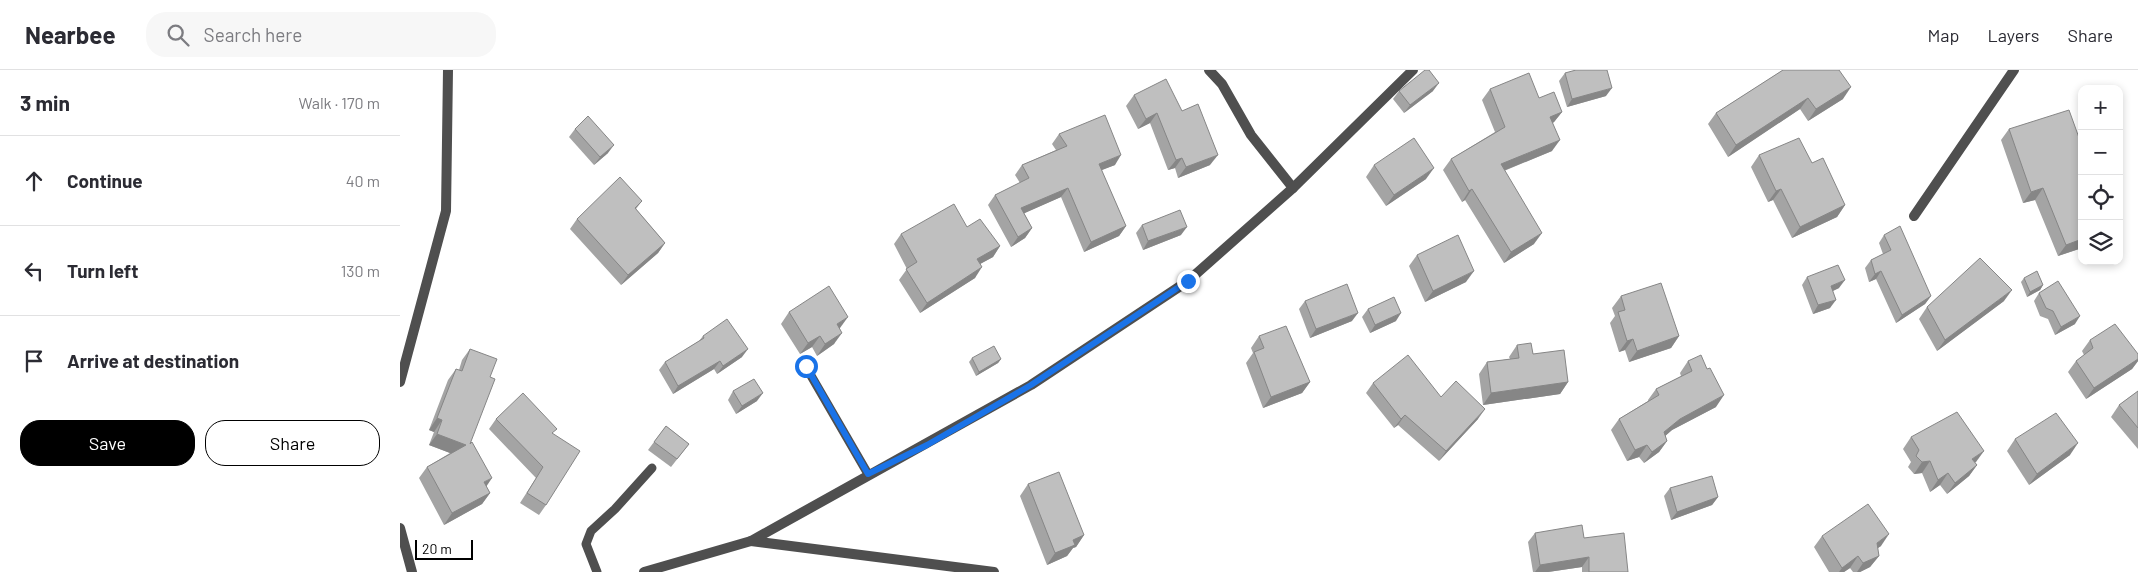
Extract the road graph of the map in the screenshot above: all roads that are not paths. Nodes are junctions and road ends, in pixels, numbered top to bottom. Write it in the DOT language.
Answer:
graph roads {
  1 [pos="448,70"];
  2 [pos="1209,70"];
  3 [pos="1413,70"];
  4 [pos="2014,70"];
  5 [pos="1293,188"];
  6 [pos="1914,216"];
  7 [pos="806,366"];
  8 [pos="400,382"];
  9 [pos="652,468"];
  10 [pos="868,474"];
  11 [pos="400,528"];
  12 [pos="751,541"];
  13 [pos="412,572"];
  14 [pos="598,572"];
  15 [pos="644,572"];
  16 [pos="994,572"];
  1 -- 8 [label="street"];
  2 -- 5 [label="street"];
  3 -- 5 [label="street"];
  4 -- 6 [label="street"];
  5 -- 10 [label="street"];
  7 -- 10 [label="lane"];
  9 -- 14 [label="lane"];
  10 -- 12 [label="street"];
  11 -- 13 [label="street"];
  12 -- 15 [label="street"];
  12 -- 16 [label="street"];
}
